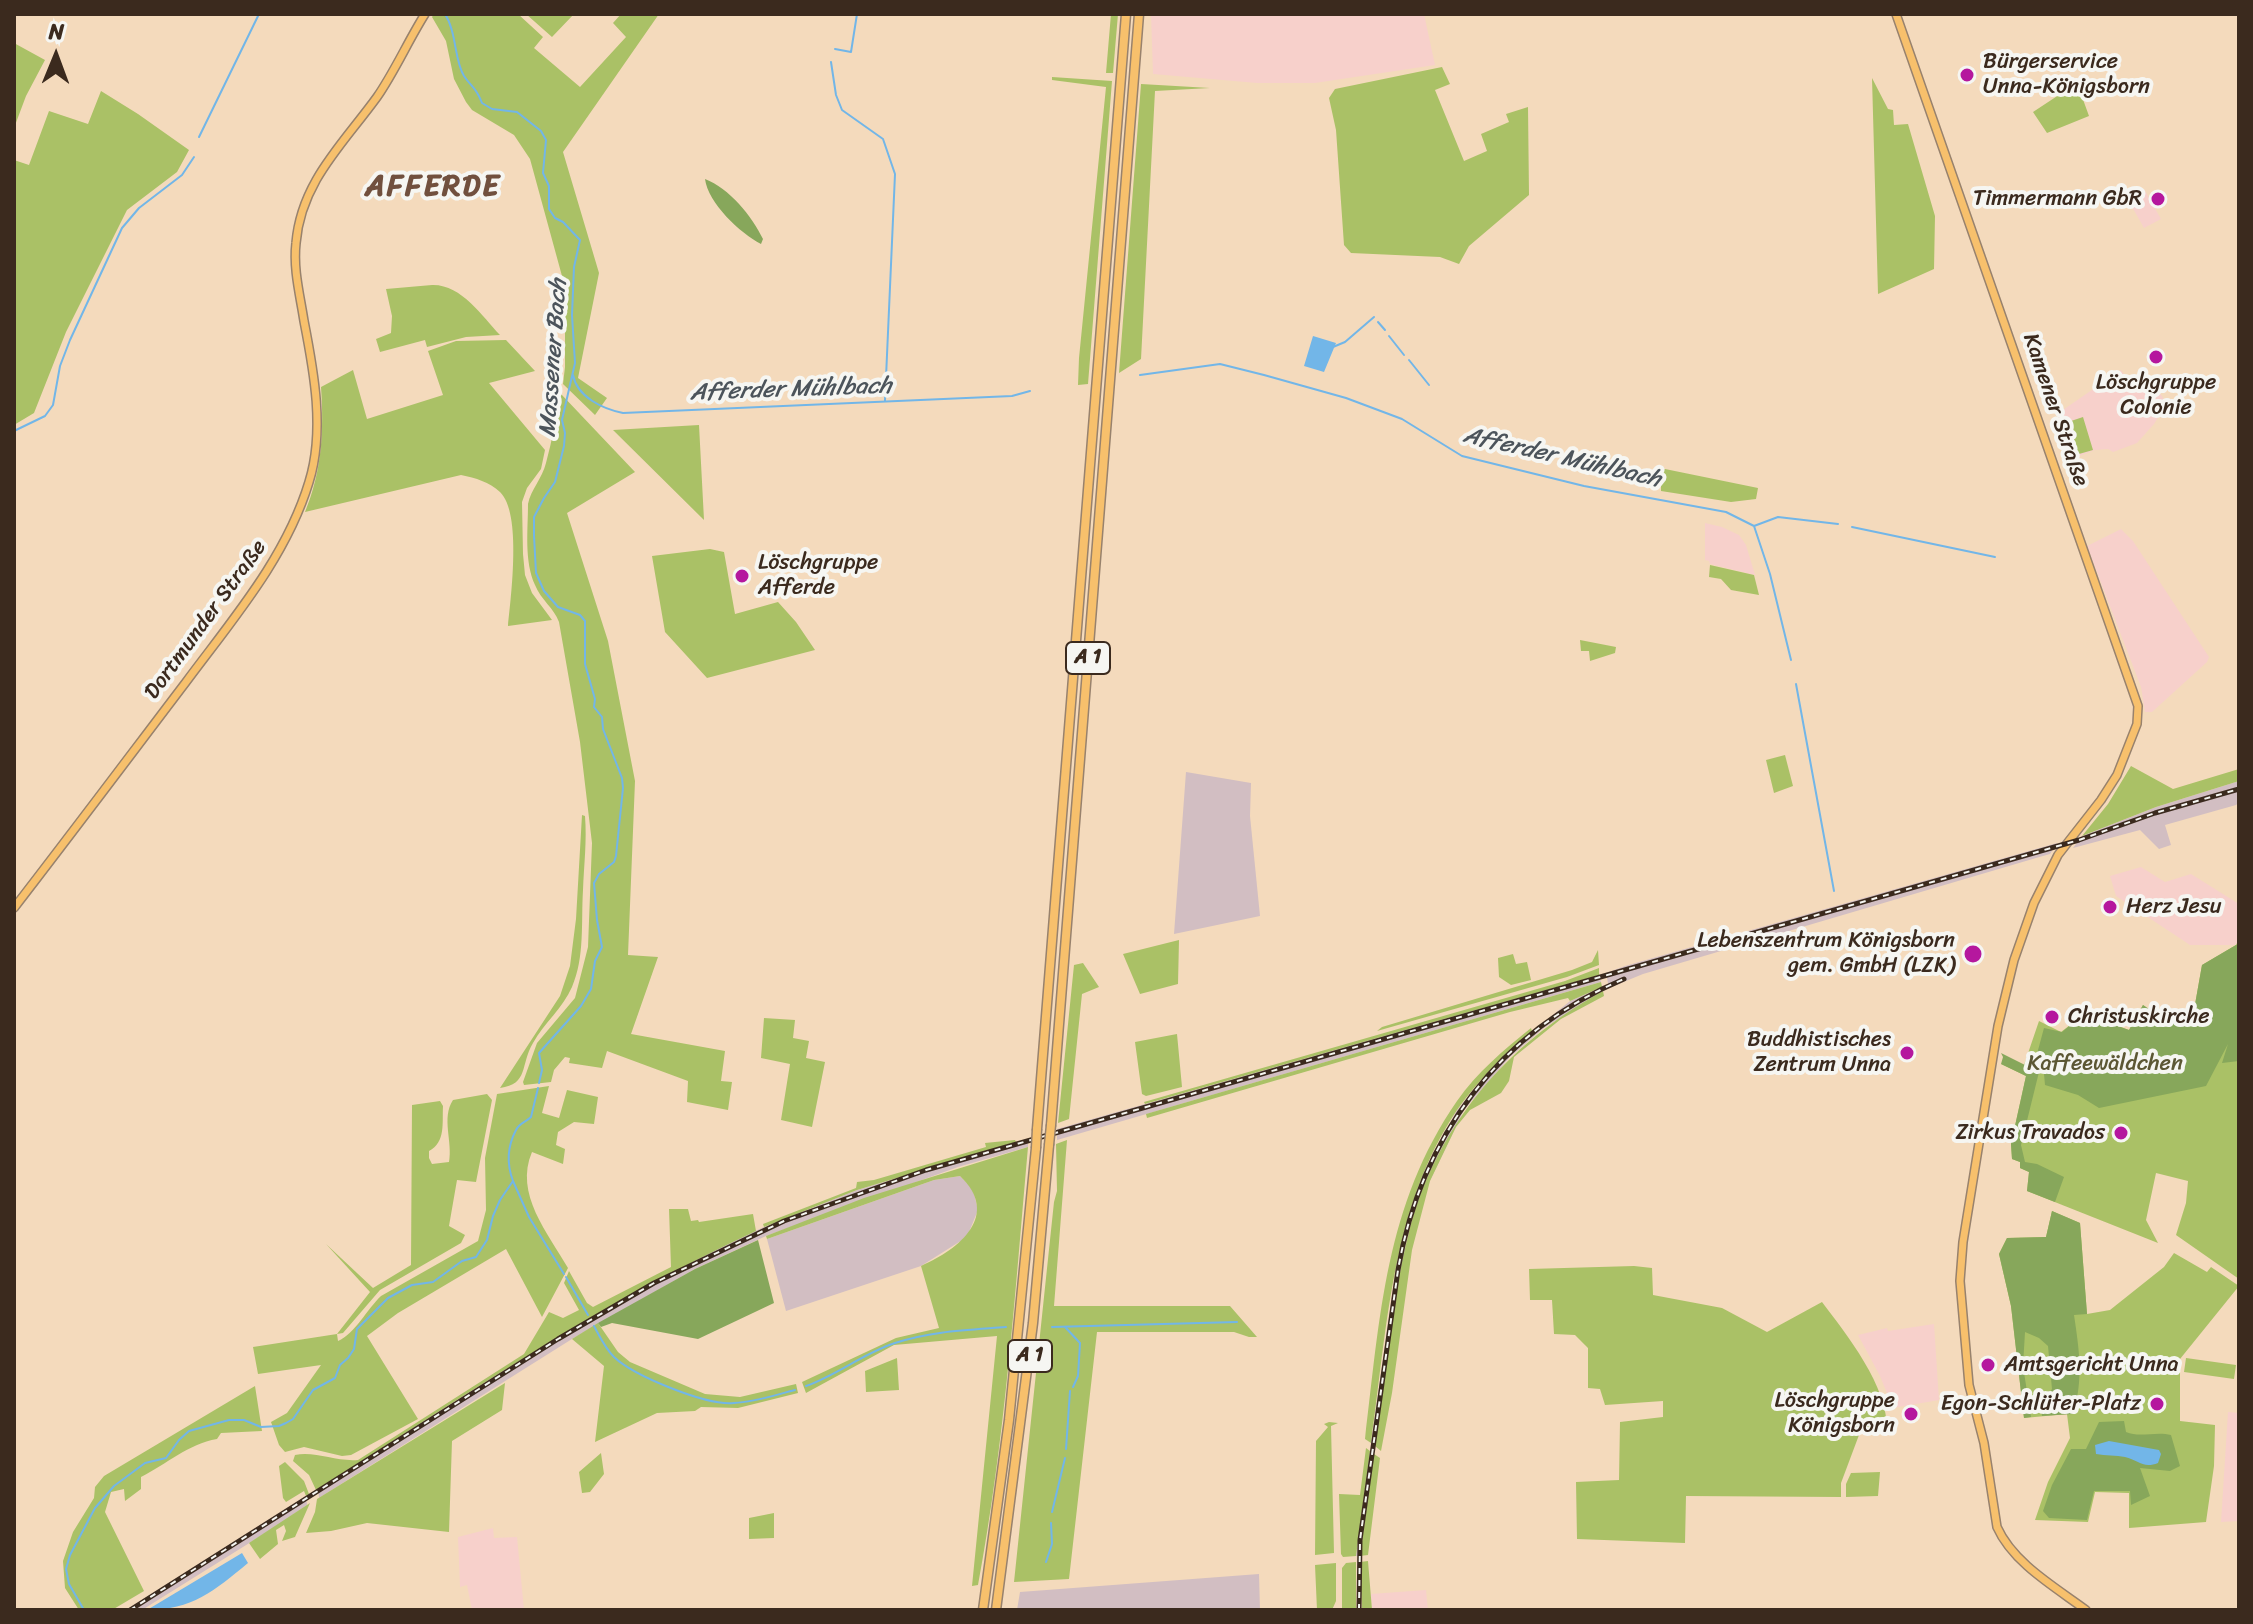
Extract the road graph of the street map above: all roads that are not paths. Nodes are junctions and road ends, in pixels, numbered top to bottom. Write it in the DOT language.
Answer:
graph roads {
  1 [pos="425,14"];
  2 [pos="1126,14"];
  3 [pos="1139,14"];
  4 [pos="1896,14"];
  5 [pos="14,908"];
  6 [pos="996,1607"];
  7 [pos="983,1608"];
  8 [pos="2086,1610"];
  1 -- 5 [label="main road, Dortmunder Straße"];
  2 -- 7 [label="highway, A 1, bridge"];
  3 -- 6 [label="highway, A 1, bridge"];
  4 -- 8 [label="main road, Kamener Straße"];
}
